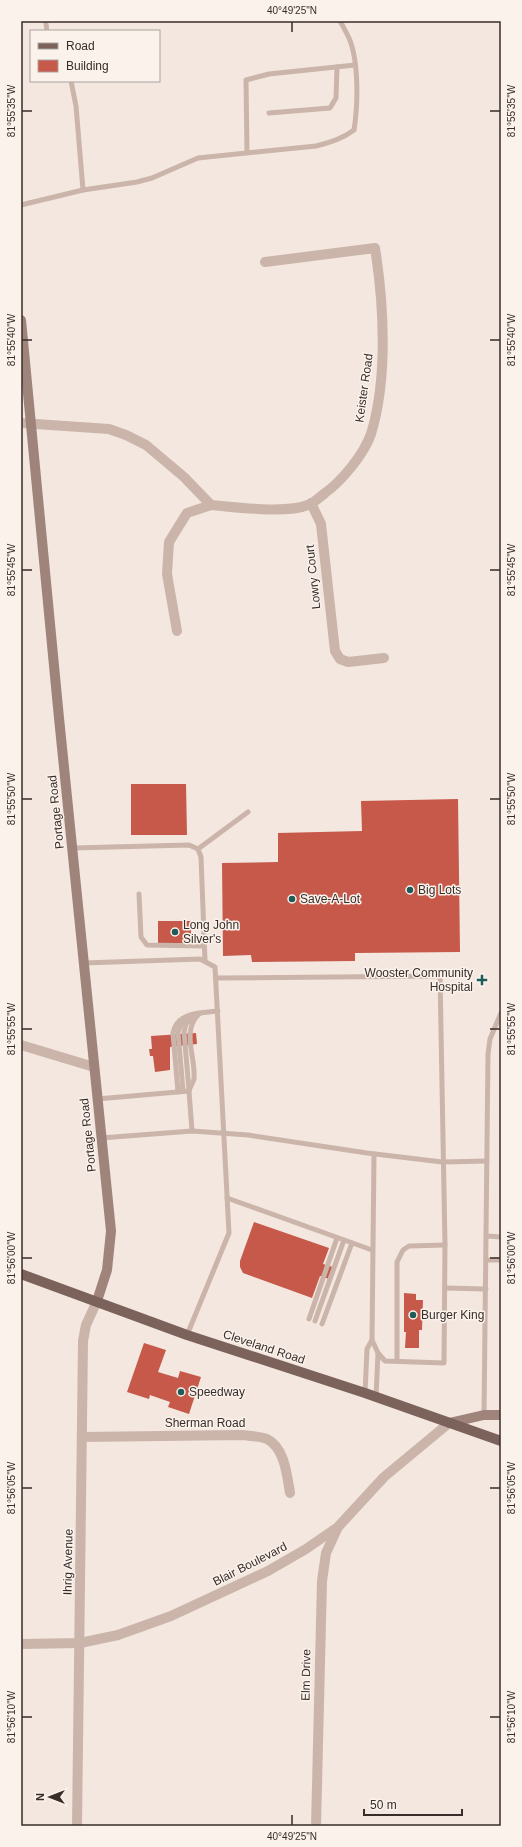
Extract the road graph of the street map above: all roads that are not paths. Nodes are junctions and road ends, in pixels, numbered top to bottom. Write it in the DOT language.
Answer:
graph roads {
  1 [pos="340,21"];
  2 [pos="46,24"];
  3 [pos="47,30"];
  4 [pos="355,65"];
  5 [pos="337,67"];
  6 [pos="71,82"];
  7 [pos="269,113"];
  8 [pos="247,152"];
  9 [pos="83,190"];
  10 [pos="21,205"];
  11 [pos="265,262"];
  12 [pos="21,320"];
  13 [pos="25,424"];
  14 [pos="311,503"];
  15 [pos="211,505"];
  16 [pos="177,631"];
  17 [pos="384,658"];
  18 [pos="248,812"];
  19 [pos="73,848"];
  20 [pos="198,849"];
  21 [pos="140,894"];
  22 [pos="204,946"];
  23 [pos="205,962"];
  24 [pos="84,963"];
  25 [pos="216,978"];
  26 [pos="218,1011"];
  27 [pos="198,1013"];
  28 [pos="501,1013"];
  29 [pos="21,1045"];
  30 [pos="94,1067"];
  31 [pos="183,1091"];
  32 [pos="97,1099"];
  33 [pos="192,1131"];
  34 [pos="224,1133"];
  35 [pos="101,1138"];
  36 [pos="374,1154"];
  37 [pos="487,1160"];
  38 [pos="442,1162"];
  39 [pos="227,1198"];
  40 [pos="487,1236"];
  41 [pos="501,1237"];
  42 [pos="337,1238"];
  43 [pos="344,1240"];
  44 [pos="352,1243"];
  45 [pos="445,1245"];
  46 [pos="372,1250"];
  47 [pos="487,1260"];
  48 [pos="501,1260"];
  49 [pos="21,1274"];
  50 [pos="445,1288"];
  51 [pos="486,1289"];
  52 [pos="97,1301"];
  53 [pos="309,1319"];
  54 [pos="315,1321"];
  55 [pos="322,1324"];
  56 [pos="187,1335"];
  57 [pos="372,1340"];
  58 [pos="378,1353"];
  59 [pos="397,1361"];
  60 [pos="365,1393"];
  61 [pos="376,1397"];
  62 [pos="484,1415"];
  63 [pos="501,1415"];
  64 [pos="449,1423"];
  65 [pos="82,1437"];
  66 [pos="501,1441"];
  67 [pos="290,1493"];
  68 [pos="338,1527"];
  69 [pos="80,1643"];
  70 [pos="21,1644"];
  71 [pos="77,1826"];
  72 [pos="316,1826"];
  1 -- 4 [label="lane"];
  2 -- 3 [label="lane"];
  4 -- 5 [label="lane"];
  4 -- 8 [label="lane"];
  5 -- 7 [label="lane"];
  5 -- 8 [label="lane"];
  6 -- 9 [label="lane"];
  8 -- 9 [label="lane"];
  9 -- 10 [label="lane"];
  11 -- 14 [label="street, Keister Road"];
  12 -- 13 [label="main road, Portage Road"];
  13 -- 15 [label="street"];
  13 -- 19 [label="main road, Portage Road"];
  14 -- 15 [label="street, Keister Road"];
  14 -- 17 [label="street, Lowry Court"];
  15 -- 16 [label="street"];
  18 -- 20 [label="lane"];
  19 -- 20 [label="lane"];
  19 -- 24 [label="main road, Portage Road"];
  20 -- 22 [label="lane"];
  21 -- 22 [label="lane"];
  22 -- 23 [label="lane"];
  23 -- 24 [label="lane"];
  23 -- 25 [label="lane"];
  24 -- 30 [label="main road, Portage Road"];
  25 -- 26 [label="lane"];
  25 -- 38 [label="lane"];
  26 -- 27 [label="lane"];
  26 -- 34 [label="lane"];
  27 -- 31 [label="lane"];
  27 -- 31 [label="lane"];
  28 -- 37 [label="lane"];
  29 -- 30 [label="street"];
  30 -- 32 [label="main road, Portage Road"];
  31 -- 32 [label="lane"];
  31 -- 33 [label="lane"];
  32 -- 35 [label="main road, Portage Road"];
  33 -- 34 [label="lane"];
  33 -- 35 [label="lane"];
  34 -- 36 [label="lane"];
  34 -- 39 [label="lane"];
  35 -- 52 [label="main road, Portage Road"];
  36 -- 38 [label="lane"];
  36 -- 46 [label="lane"];
  37 -- 38 [label="lane"];
  37 -- 40 [label="lane"];
  38 -- 45 [label="lane"];
  39 -- 42 [label="lane"];
  39 -- 56 [label="lane"];
  40 -- 41 [label="lane"];
  40 -- 47 [label="lane"];
  42 -- 43 [label="lane"];
  42 -- 53 [label="lane"];
  43 -- 44 [label="lane"];
  43 -- 54 [label="lane"];
  44 -- 46 [label="lane"];
  44 -- 55 [label="lane"];
  45 -- 50 [label="lane"];
  45 -- 59 [label="lane"];
  46 -- 57 [label="lane"];
  47 -- 48 [label="lane"];
  47 -- 51 [label="lane"];
  49 -- 52 [label="main road, Cleveland Road"];
  50 -- 51 [label="lane"];
  50 -- 59 [label="lane"];
  51 -- 62 [label="lane"];
  52 -- 56 [label="main road, Cleveland Road"];
  52 -- 65 [label="street, Ihrig Avenue"];
  56 -- 60 [label="main road, Cleveland Road"];
  57 -- 58 [label="lane"];
  57 -- 60 [label="lane"];
  58 -- 59 [label="lane"];
  58 -- 61 [label="lane"];
  60 -- 61 [label="main road, Cleveland Road"];
  61 -- 64 [label="main road, Cleveland Road"];
  62 -- 63 [label="main road"];
  62 -- 64 [label="main road"];
  64 -- 66 [label="main road, Cleveland Road"];
  64 -- 68 [label="street, Blair Boulevard"];
  65 -- 67 [label="street, Sherman Road"];
  65 -- 69 [label="street, Ihrig Avenue"];
  68 -- 69 [label="street, Blair Boulevard"];
  68 -- 72 [label="street, Elm Drive"];
  69 -- 70 [label="street, Blair Boulevard"];
  69 -- 71 [label="street, Ihrig Avenue"];
}
